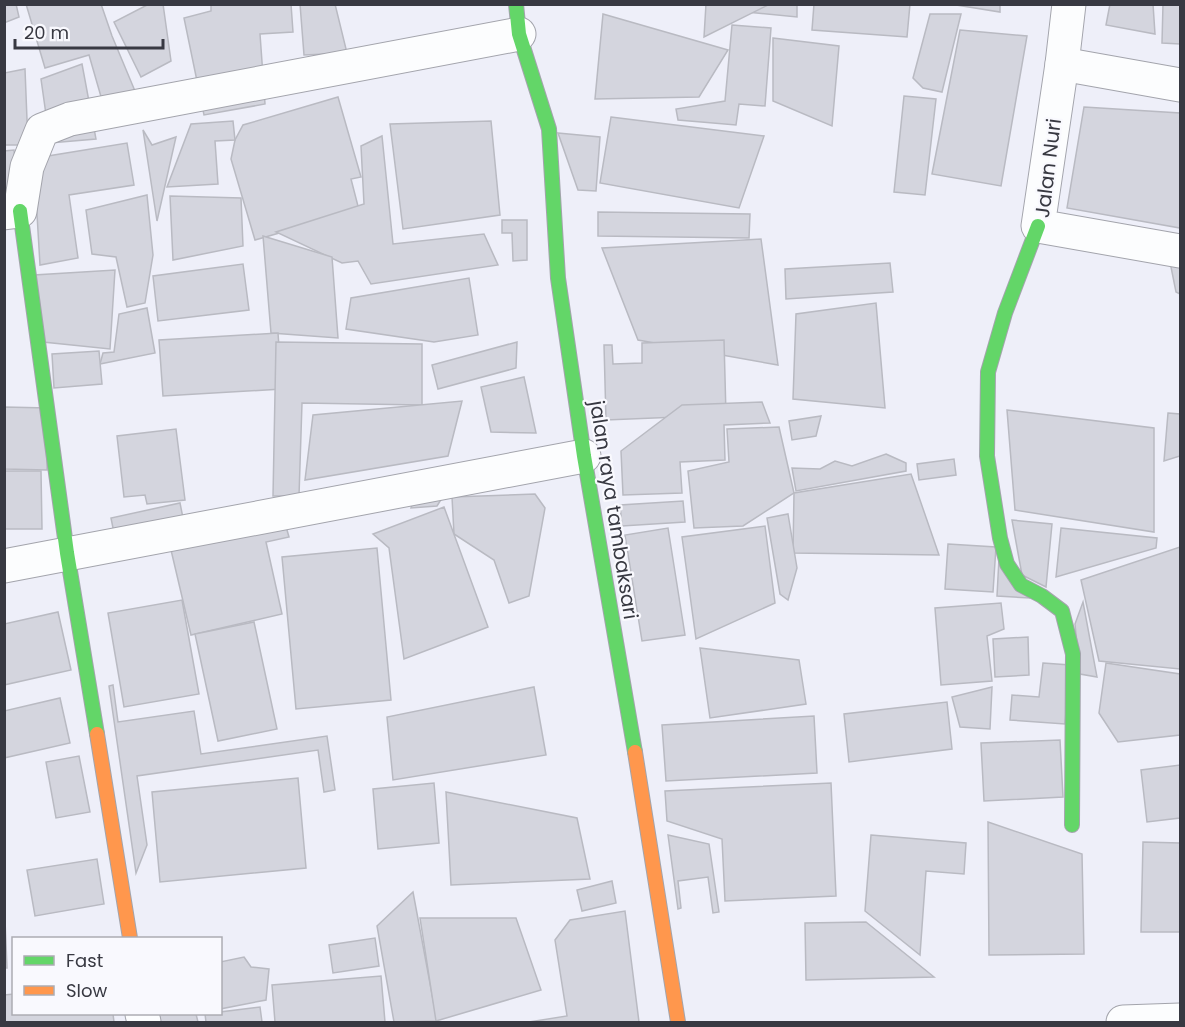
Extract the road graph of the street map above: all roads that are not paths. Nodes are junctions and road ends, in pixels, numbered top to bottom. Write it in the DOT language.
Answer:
graph roads {
  1 [pos="1069,4"];
  2 [pos="517,19"];
  3 [pos="1062,64"];
  4 [pos="1180,85"];
  5 [pos="12,212"];
  6 [pos="1038,226"];
  7 [pos="1180,251"];
  8 [pos="584,456"];
  9 [pos="67,553"];
  10 [pos="4,566"];
  11 [pos="1072,825"];
  12 [pos="130,937"];
  13 [pos="1180,1020"];
  14 [pos="678,1023"];
  15 [pos="1123,1023"];
  1 -- 3 [label="street, Jalan Nuri"];
  2 -- 5 [label="street"];
  2 -- 8 [label="street, jalan raya tambaksari"];
  3 -- 4 [label="street"];
  3 -- 6 [label="street, Jalan Nuri"];
  5 -- 9 [label="street"];
  6 -- 7 [label="street, Jalan Nuri"];
  6 -- 11 [label="street"];
  8 -- 9 [label="street"];
  8 -- 14 [label="street, jalan raya tambaksari"];
  9 -- 10 [label="street"];
  9 -- 12 [label="street"];
  13 -- 15 [label="street"];
}
